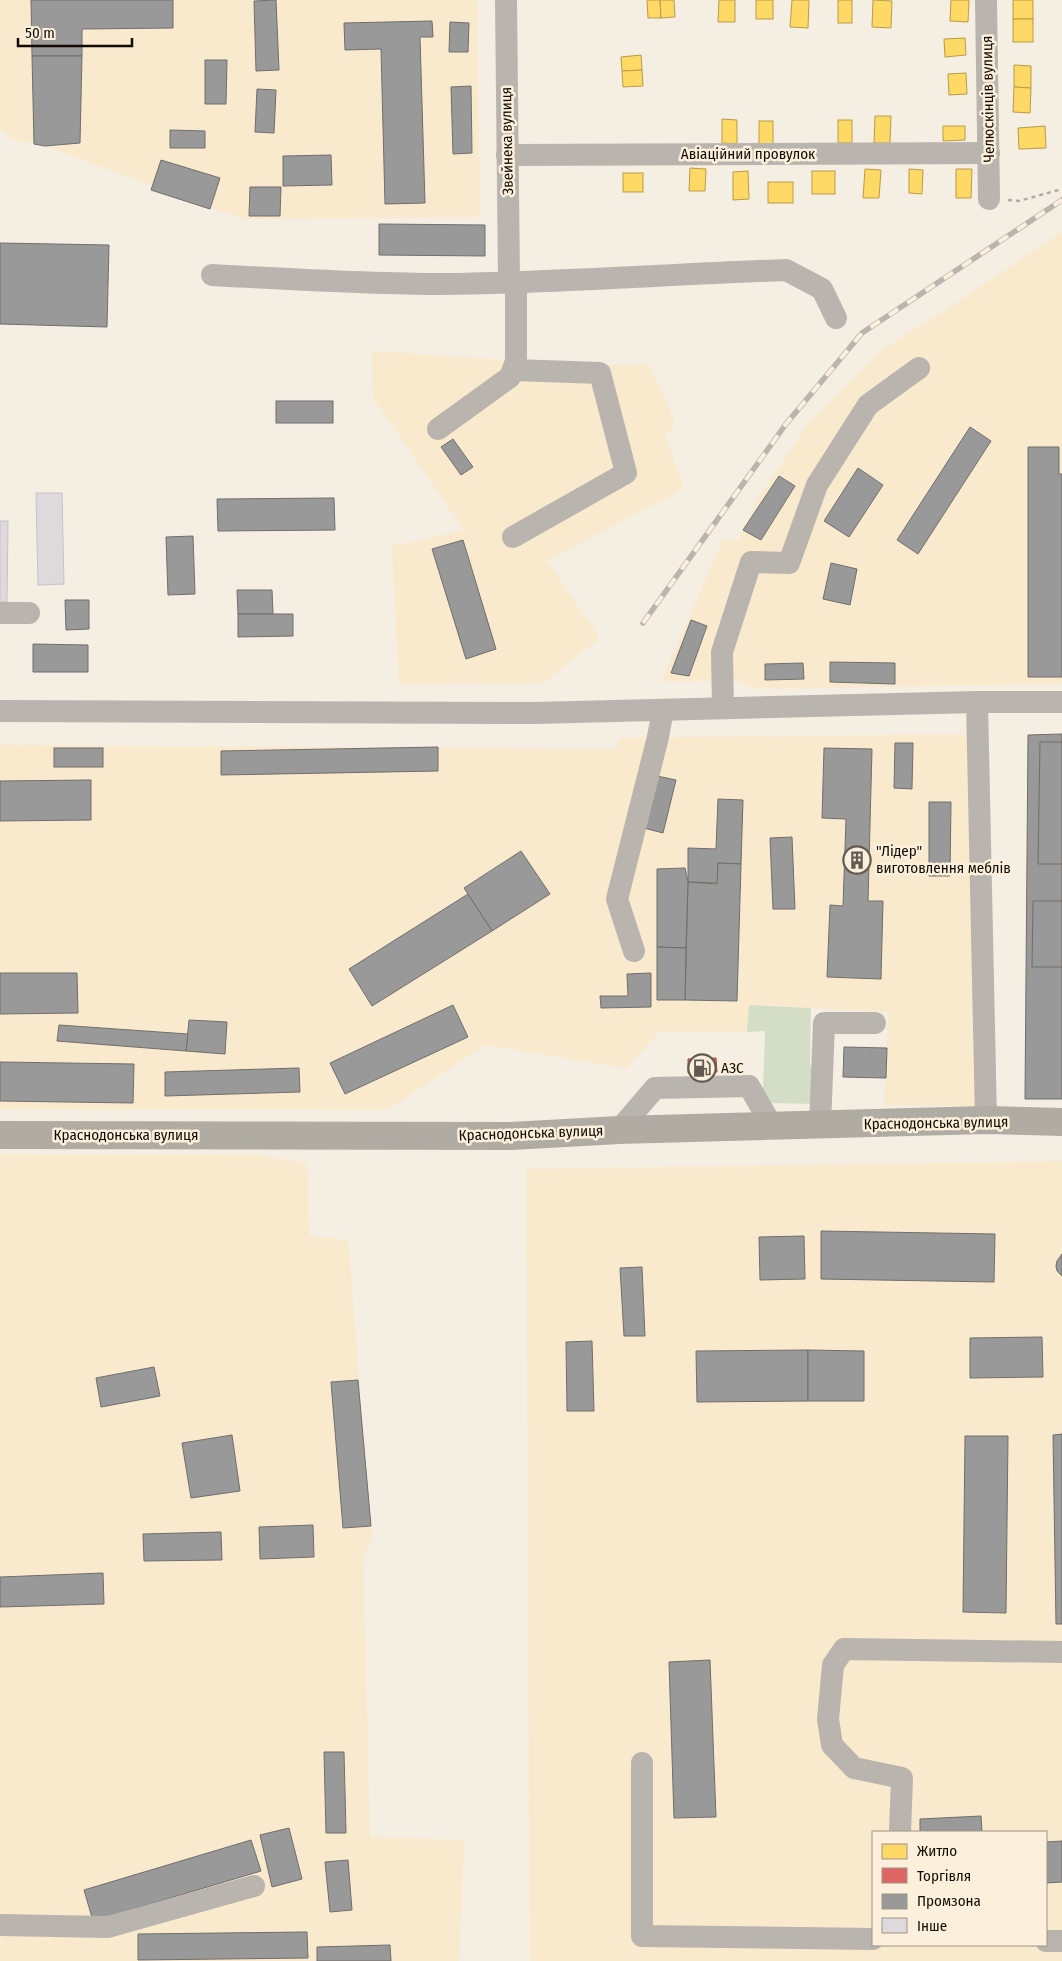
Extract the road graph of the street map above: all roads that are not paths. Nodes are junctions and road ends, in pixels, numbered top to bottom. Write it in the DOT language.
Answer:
graph roads {
  1 [pos="506,0"];
  2 [pos="986,0"];
  3 [pos="988,153"];
  4 [pos="507,155"];
  5 [pos="989,198"];
  6 [pos="212,275"];
  7 [pos="512,282"];
  8 [pos="836,318"];
  9 [pos="919,368"];
  10 [pos="513,370"];
  11 [pos="438,428"];
  12 [pos="513,537"];
  13 [pos="0,613"];
  14 [pos="29,613"];
  15 [pos="978,702"];
  16 [pos="1062,702"];
  17 [pos="723,708"];
  18 [pos="663,710"];
  19 [pos="0,711"];
  20 [pos="634,951"];
  21 [pos="875,1023"];
  22 [pos="986,1120"];
  23 [pos="1062,1122"];
  24 [pos="772,1126"];
  25 [pos="820,1126"];
  26 [pos="619,1130"];
  27 [pos="0,1135"];
  28 [pos="1062,1652"];
  29 [pos="642,1763"];
  30 [pos="900,1831"];
  31 [pos="254,1886"];
  32 [pos="0,1924"];
  33 [pos="872,1939"];
  34 [pos="1047,1941"];
  35 [pos="1062,1941"];
  1 -- 4 [label="street, Звейнека вулиця"];
  2 -- 3 [label="street, Челюскінців вулиця"];
  3 -- 4 [label="street, Авіаційний провулок"];
  3 -- 5 [label="street, Челюскінців вулиця"];
  4 -- 7 [label="street, Звейнека вулиця"];
  6 -- 7 [label="street"];
  7 -- 8 [label="street"];
  7 -- 10 [label="street, Звейнека вулиця"];
  9 -- 17 [label="street"];
  10 -- 11 [label="street"];
  10 -- 12 [label="street"];
  13 -- 14 [label="street"];
  15 -- 16 [label="street"];
  15 -- 17 [label="street"];
  15 -- 22 [label="street"];
  17 -- 18 [label="street"];
  18 -- 19 [label="street"];
  18 -- 20 [label="street"];
  21 -- 25 [label="street"];
  22 -- 23 [label="main road, Краснодонська вулиця"];
  22 -- 25 [label="main road, Краснодонська вулиця"];
  24 -- 25 [label="main road, Краснодонська вулиця"];
  24 -- 26 [label="main road, Краснодонська вулиця"];
  24 -- 26 [label="street"];
  26 -- 27 [label="main road, Краснодонська вулиця"];
  28 -- 30 [label="street"];
  29 -- 33 [label="street"];
  31 -- 32 [label="street"];
  34 -- 35 [label="street"];
}
